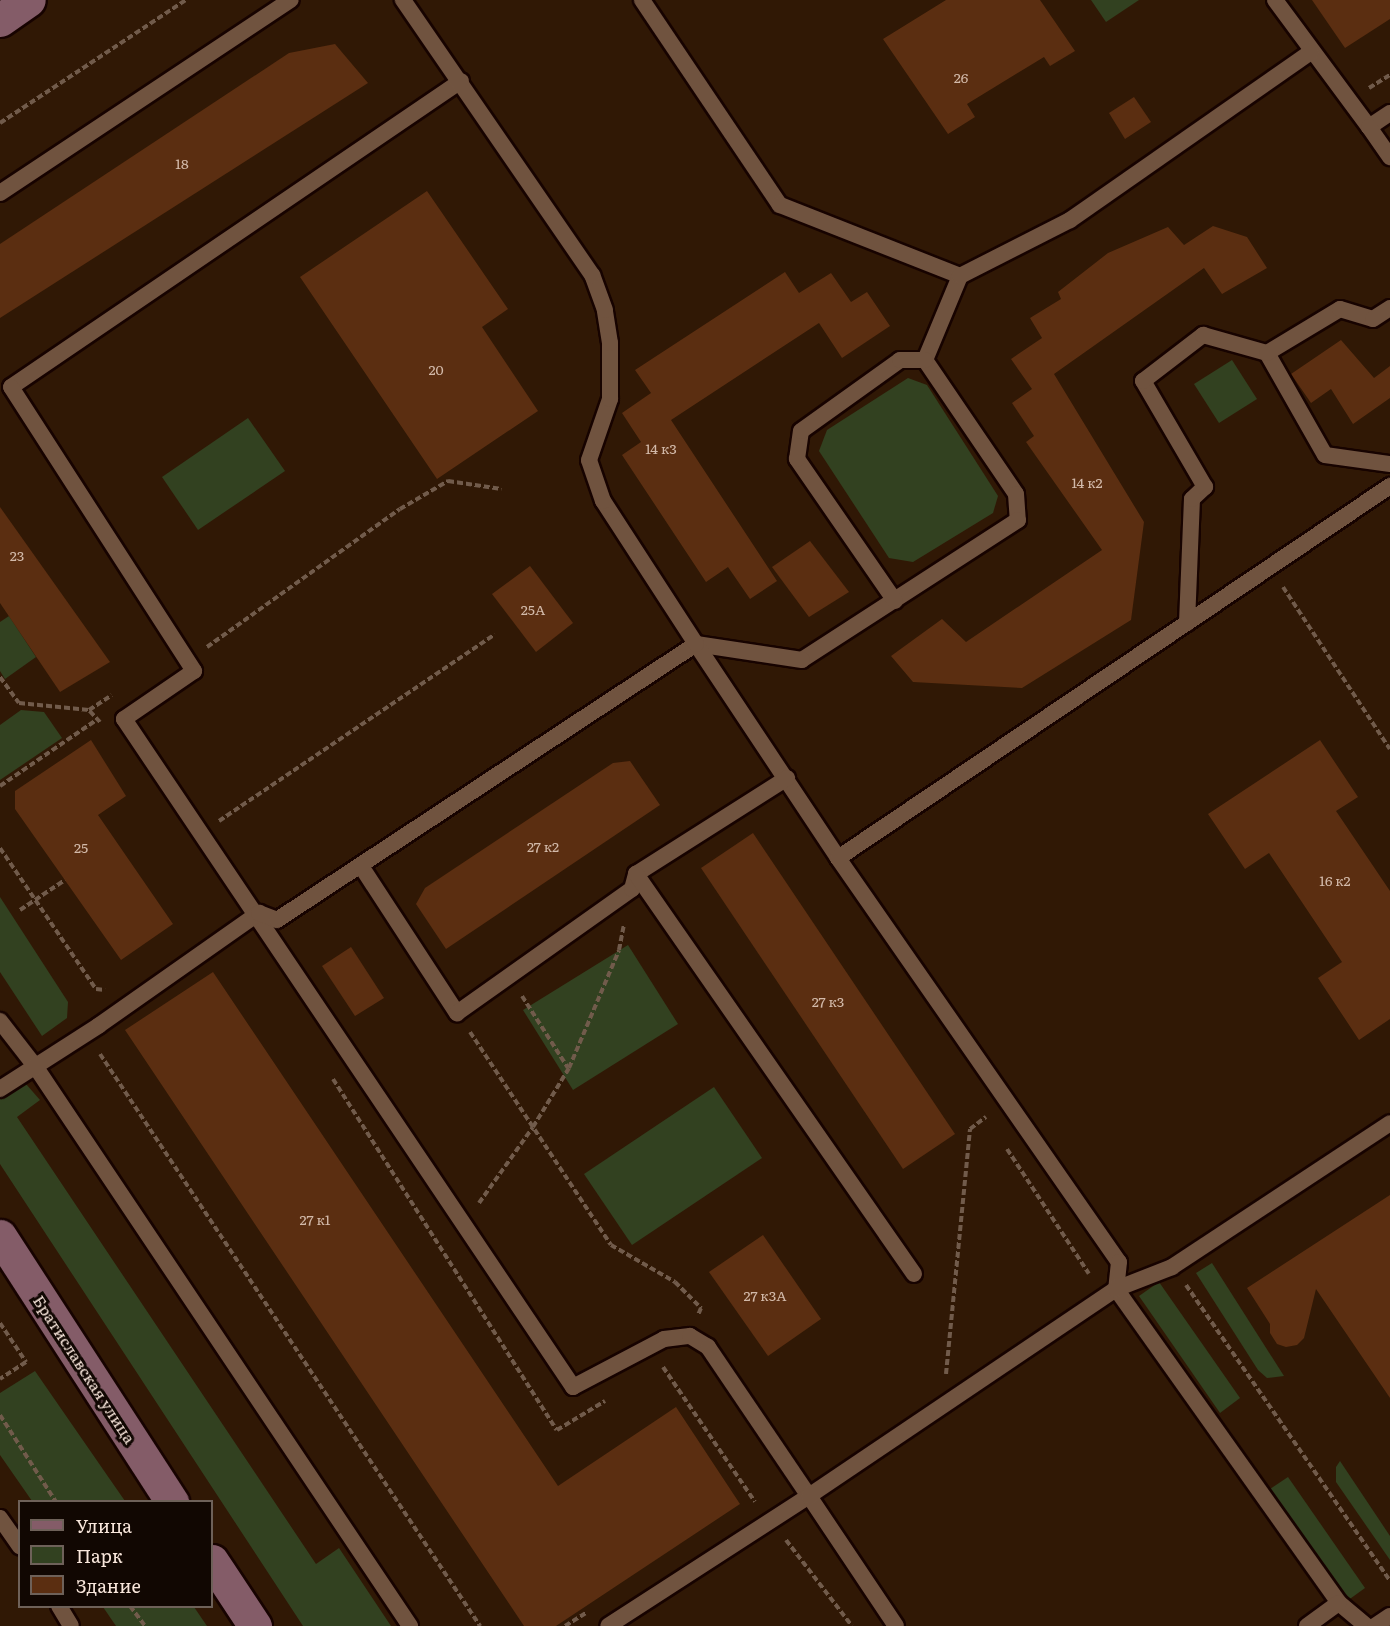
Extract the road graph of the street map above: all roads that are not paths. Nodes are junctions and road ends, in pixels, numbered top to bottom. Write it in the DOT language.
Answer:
graph roads {
  1 [pos="29,0"];
  2 [pos="291,0"];
  3 [pos="403,0"];
  4 [pos="642,0"];
  5 [pos="1275,0"];
  6 [pos="0,20"];
  7 [pos="1311,52"];
  8 [pos="460,81"];
  9 [pos="1390,113"];
  10 [pos="1369,127"];
  11 [pos="1390,157"];
  12 [pos="0,193"];
  13 [pos="960,276"];
  14 [pos="1390,308"];
  15 [pos="1267,353"];
  16 [pos="925,360"];
  17 [pos="1390,464"];
  18 [pos="1390,486"];
  19 [pos="895,601"];
  20 [pos="1187,623"];
  21 [pos="696,644"];
  22 [pos="787,778"];
  23 [pos="838,858"];
  24 [pos="361,866"];
  25 [pos="634,881"];
  26 [pos="259,914"];
  27 [pos="0,1021"];
  28 [pos="35,1066"];
  29 [pos="0,1089"];
  30 [pos="1390,1123"];
  31 [pos="0,1236"];
  32 [pos="914,1274"];
  33 [pos="1116,1289"];
  34 [pos="809,1496"];
  35 [pos="171,1500"];
  36 [pos="0,1518"];
  37 [pos="18,1544"];
  38 [pos="213,1563"];
  39 [pos="1338,1603"];
  40 [pos="59,1608"];
  41 [pos="1390,1616"];
  42 [pos="71,1626"];
  43 [pos="255,1626"];
  44 [pos="410,1626"];
  45 [pos="608,1626"];
  46 [pos="896,1626"];
  47 [pos="1307,1626"];
  48 [pos="1366,1626"];
  49 [pos="1375,1626"];
  1 -- 6 [label="main road"];
  2 -- 12 [label="lane"];
  3 -- 8 [label="lane"];
  4 -- 13 [label="lane"];
  5 -- 7 [label="lane"];
  7 -- 10 [label="lane"];
  7 -- 13 [label="lane"];
  8 -- 21 [label="lane"];
  8 -- 26 [label="lane"];
  9 -- 10 [label="lane"];
  10 -- 11 [label="lane"];
  13 -- 16 [label="lane"];
  14 -- 15 [label="lane"];
  15 -- 17 [label="lane"];
  15 -- 20 [label="lane"];
  16 -- 19 [label="lane"];
  16 -- 19 [label="lane"];
  18 -- 20 [label="lane"];
  19 -- 21 [label="lane"];
  20 -- 23 [label="lane"];
  21 -- 22 [label="lane"];
  21 -- 24 [label="lane"];
  22 -- 23 [label="lane"];
  22 -- 25 [label="lane"];
  23 -- 33 [label="lane"];
  24 -- 25 [label="lane"];
  24 -- 26 [label="lane"];
  25 -- 32 [label="lane"];
  26 -- 28 [label="lane"];
  26 -- 34 [label="lane"];
  27 -- 28 [label="lane"];
  28 -- 29 [label="lane"];
  28 -- 44 [label="lane"];
  30 -- 33 [label="lane"];
  31 -- 35 [label="main road, Братиславская улица"];
  33 -- 34 [label="lane"];
  33 -- 39 [label="lane"];
  34 -- 45 [label="lane"];
  34 -- 46 [label="lane"];
  36 -- 37 [label="lane"];
  38 -- 43 [label="main road"];
  39 -- 47 [label="lane"];
  39 -- 48 [label="lane"];
  40 -- 42 [label="lane"];
  41 -- 49 [label="lane"];
}
